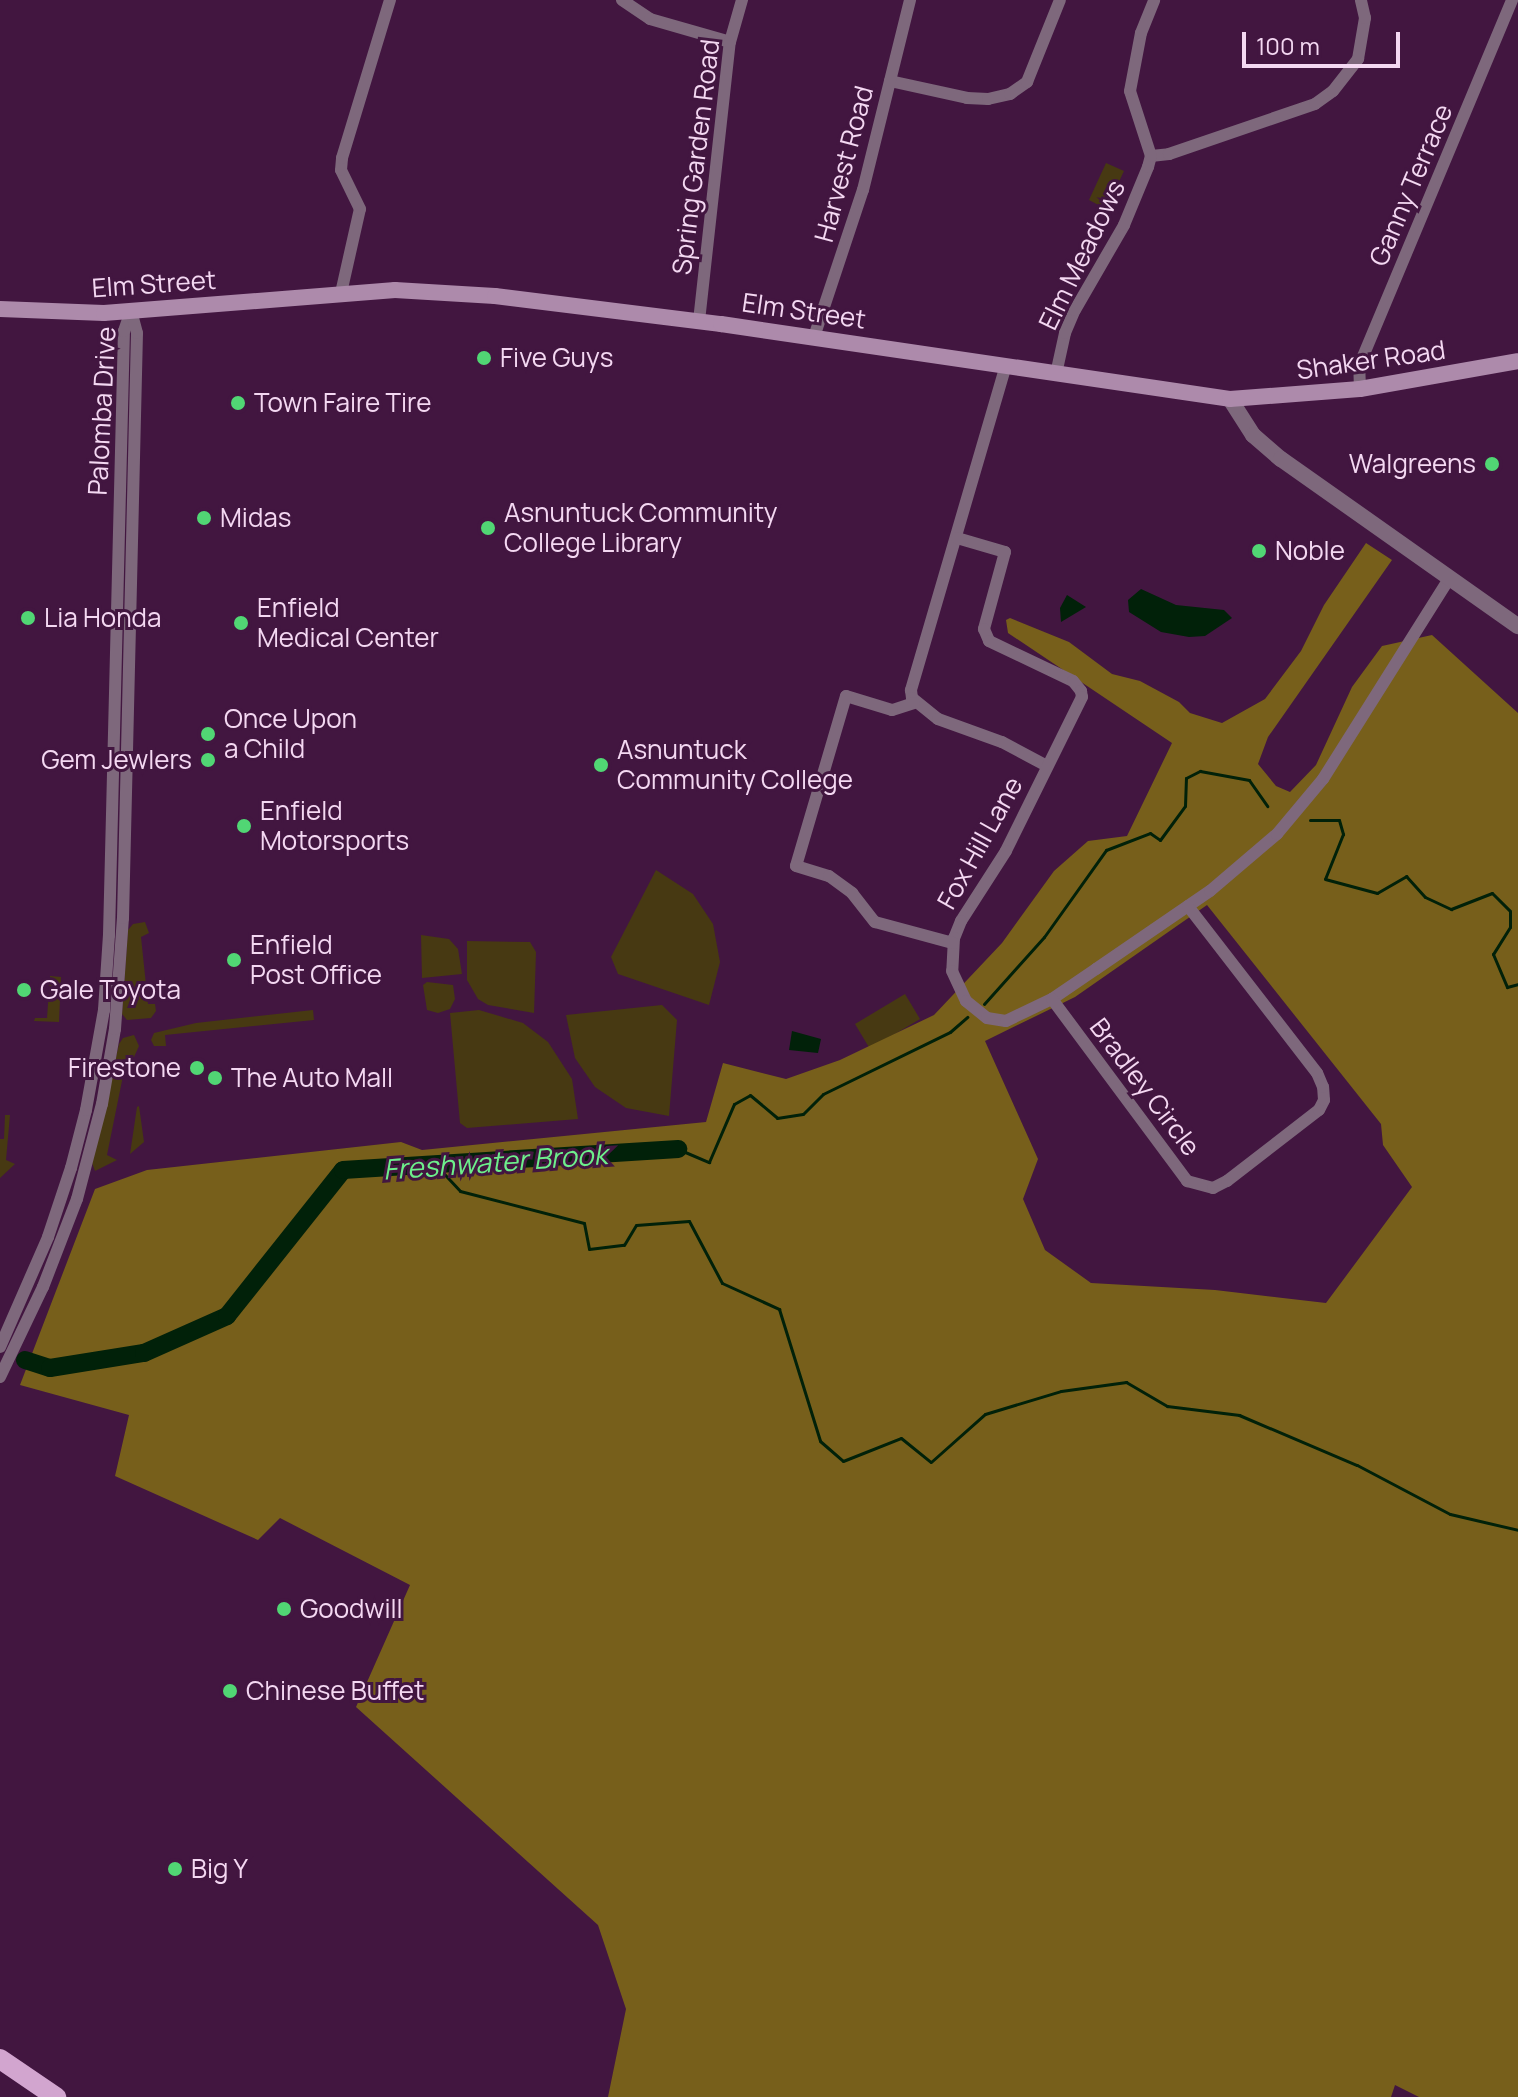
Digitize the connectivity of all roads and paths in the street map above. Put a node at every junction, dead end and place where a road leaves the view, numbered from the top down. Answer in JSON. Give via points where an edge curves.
{"nodes":[{"id":1,"x":390,"y":0,"type":"edge"},
{"id":2,"x":622,"y":0,"type":"edge"},
{"id":3,"x":742,"y":0,"type":"edge"},
{"id":4,"x":910,"y":0,"type":"edge"},
{"id":5,"x":1060,"y":0,"type":"edge"},
{"id":6,"x":1154,"y":0,"type":"edge"},
{"id":7,"x":1361,"y":0,"type":"edge"},
{"id":8,"x":1512,"y":0,"type":"edge"},
{"id":9,"x":730,"y":42,"type":"junction"},
{"id":10,"x":890,"y":81,"type":"junction"},
{"id":11,"x":1151,"y":156,"type":"junction"},
{"id":12,"x":341,"y":293,"type":"junction"},
{"id":13,"x":0,"y":309,"type":"edge"},
{"id":14,"x":131,"y":311,"type":"junction"},
{"id":15,"x":699,"y":321,"type":"junction"},
{"id":16,"x":814,"y":337,"type":"junction"},
{"id":17,"x":1518,"y":361,"type":"edge"},
{"id":18,"x":1006,"y":365,"type":"junction"},
{"id":19,"x":1056,"y":374,"type":"junction"},
{"id":20,"x":1360,"y":389,"type":"junction"},
{"id":21,"x":1230,"y":399,"type":"junction"},
{"id":22,"x":957,"y":538,"type":"junction"},
{"id":23,"x":1449,"y":579,"type":"junction"},
{"id":24,"x":1518,"y":626,"type":"edge"},
{"id":25,"x":914,"y":703,"type":"junction"},
{"id":26,"x":1047,"y":766,"type":"junction"},
{"id":27,"x":125,"y":804,"type":"junction"},
{"id":28,"x":111,"y":814,"type":"junction"},
{"id":29,"x":1188,"y":906,"type":"junction"},
{"id":30,"x":953,"y":943,"type":"junction"},
{"id":31,"x":1052,"y":999,"type":"junction"},
{"id":32,"x":101,"y":1029,"type":"junction"},
{"id":33,"x":115,"y":1029,"type":"junction"},
{"id":34,"x":66,"y":1182,"type":"junction"},
{"id":35,"x":80,"y":1186,"type":"junction"},
{"id":36,"x":0,"y":1347,"type":"edge"},
{"id":37,"x":0,"y":1377,"type":"edge"},
{"id":38,"x":0,"y":2059,"type":"edge"},
{"id":39,"x":56,"y":2097,"type":"edge"}],
"edges":[{"from":1,"to":12,"type":"street","via":[[342,158],[341,170],[360,209]]},
{"from":2,"to":9,"type":"street","via":[[650,19]]},
{"from":3,"to":9,"type":"street","name":"Spring Garden Road"},
{"from":4,"to":10,"type":"street","name":"Harvest Road"},
{"from":5,"to":10,"type":"street","via":[[1027,82],[1010,94],[967,98]]},
{"from":6,"to":11,"type":"street","name":"Elm Meadows","via":[[1141,33],[1130,91]]},
{"from":7,"to":11,"type":"street","name":"Elm Meadows","via":[[1365,18],[1358,59],[1333,91],[1315,104]]},
{"from":8,"to":20,"type":"street","name":"Ganny Terrace","via":[[1359,366]]},
{"from":9,"to":15,"type":"street","name":"Spring Garden Road"},
{"from":10,"to":16,"type":"street","name":"Harvest Road","via":[[863,190]]},
{"from":11,"to":19,"type":"street","name":"Elm Meadows","via":[[1124,225],[1070,321]]},
{"from":12,"to":14,"type":"main road","name":"Elm Street"},
{"from":12,"to":15,"type":"main road","name":"Elm Street","via":[[395,290],[495,296]]},
{"from":13,"to":14,"type":"main road","name":"Elm Street","via":[[65,314]]},
{"from":14,"to":27,"type":"street","name":"Palomba Drive","via":[[137,333]]},
{"from":14,"to":28,"type":"street","name":"Palomba Drive","via":[[124,331]]},
{"from":15,"to":16,"type":"main road","name":"Elm Street"},
{"from":16,"to":18,"type":"main road","name":"Elm Street"},
{"from":17,"to":20,"type":"main road","name":"Shaker Road"},
{"from":18,"to":19,"type":"main road","name":"Elm Street"},
{"from":18,"to":22,"type":"street"},
{"from":19,"to":21,"type":"main road","name":"Elm Street"},
{"from":20,"to":21,"type":"main road","name":"Shaker Road"},
{"from":21,"to":23,"type":"street","via":[[1253,435],[1281,459]]},
{"from":22,"to":25,"type":"street","via":[[911,690]]},
{"from":22,"to":26,"type":"street","name":"Fox Hill Lane","via":[[1005,552],[984,629],[989,641],[1073,681],[1081,691]]},
{"from":23,"to":24,"type":"street"},
{"from":23,"to":29,"type":"street","via":[[1323,779],[1277,834]]},
{"from":25,"to":26,"type":"street","name":"Fox Hill Lane","via":[[938,719],[1002,742]]},
{"from":25,"to":30,"type":"street","name":"Fox Hill Lane","via":[[892,710],[846,696],[796,866],[829,876],[852,893],[875,922]]},
{"from":26,"to":30,"type":"street","name":"Fox Hill Lane"},
{"from":27,"to":28,"type":"street"},
{"from":27,"to":33,"type":"street","name":"Palomba Drive"},
{"from":28,"to":32,"type":"street","name":"Palomba Drive"},
{"from":29,"to":31,"type":"street"},
{"from":29,"to":31,"type":"street","name":"Bradley Circle","via":[[1322,1079],[1324,1100],[1319,1110],[1227,1181],[1213,1188],[1187,1181]]},
{"from":30,"to":31,"type":"street","name":"Fox Hill Lane","via":[[952,971],[966,1001],[987,1018],[1006,1021]]},
{"from":32,"to":33,"type":"street"},
{"from":32,"to":34,"type":"street","name":"Palomba Drive"},
{"from":33,"to":35,"type":"street","name":"Palomba Drive"},
{"from":34,"to":35,"type":"street"},
{"from":34,"to":36,"type":"street","name":"Palomba Drive"},
{"from":35,"to":37,"type":"street","name":"Palomba Drive","via":[[43,1287]]},
{"from":38,"to":39,"type":"main road"}]}
